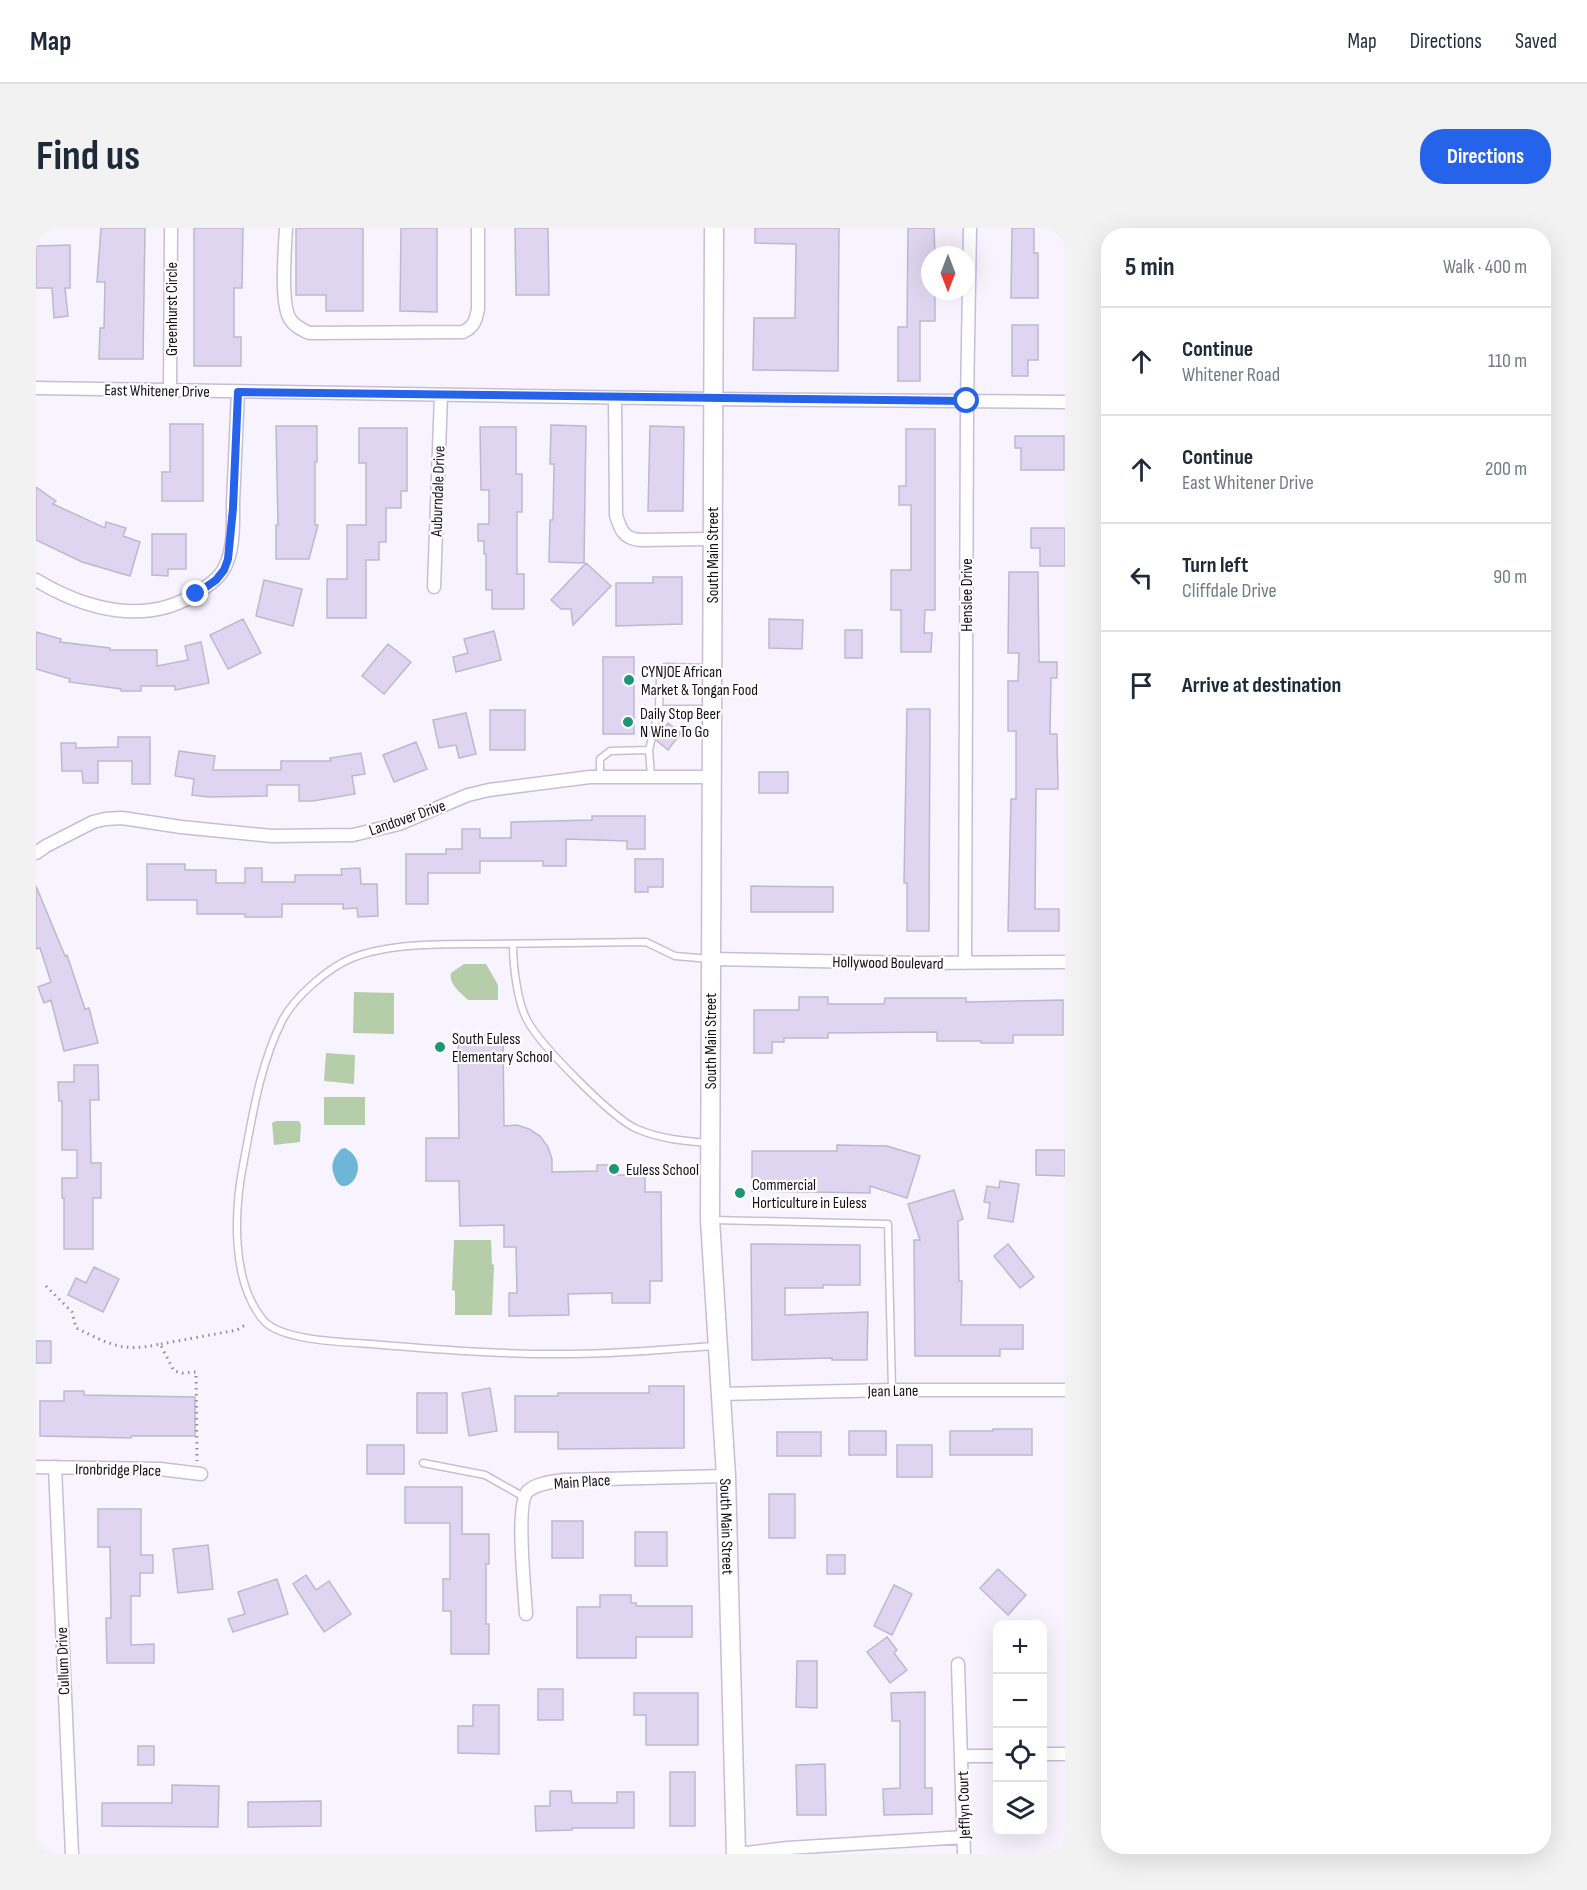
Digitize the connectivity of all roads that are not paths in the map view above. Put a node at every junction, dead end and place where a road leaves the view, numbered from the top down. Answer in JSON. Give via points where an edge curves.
{"nodes":[{"id":1,"x":171,"y":228,"type":"edge"},
{"id":2,"x":285,"y":228,"type":"edge"},
{"id":3,"x":478,"y":228,"type":"edge"},
{"id":4,"x":714,"y":228,"type":"edge"},
{"id":5,"x":970,"y":228,"type":"edge"},
{"id":6,"x":36,"y":388,"type":"edge"},
{"id":7,"x":170,"y":391,"type":"junction"},
{"id":8,"x":238,"y":392,"type":"junction"},
{"id":9,"x":441,"y":395,"type":"junction"},
{"id":10,"x":615,"y":398,"type":"junction"},
{"id":11,"x":712,"y":399,"type":"junction"},
{"id":12,"x":967,"y":401,"type":"junction"},
{"id":13,"x":1065,"y":402,"type":"edge"},
{"id":14,"x":712,"y":539,"type":"junction"},
{"id":15,"x":36,"y":580,"type":"edge"},
{"id":16,"x":434,"y":587,"type":"dead end"},
{"id":17,"x":712,"y":668,"type":"junction"},
{"id":18,"x":659,"y":709,"type":"junction"},
{"id":19,"x":712,"y":709,"type":"junction"},
{"id":20,"x":649,"y":750,"type":"junction"},
{"id":21,"x":651,"y":776,"type":"junction"},
{"id":22,"x":600,"y":777,"type":"junction"},
{"id":23,"x":712,"y":777,"type":"junction"},
{"id":24,"x":36,"y":853,"type":"edge"},
{"id":25,"x":513,"y":944,"type":"junction"},
{"id":26,"x":711,"y":959,"type":"junction"},
{"id":27,"x":1065,"y":962,"type":"edge"},
{"id":28,"x":964,"y":963,"type":"junction"},
{"id":29,"x":710,"y":1143,"type":"junction"},
{"id":30,"x":710,"y":1220,"type":"junction"},
{"id":31,"x":717,"y":1346,"type":"junction"},
{"id":32,"x":892,"y":1390,"type":"junction"},
{"id":33,"x":1065,"y":1390,"type":"edge"},
{"id":34,"x":721,"y":1394,"type":"junction"},
{"id":35,"x":423,"y":1463,"type":"dead end"},
{"id":36,"x":36,"y":1467,"type":"edge"},
{"id":37,"x":55,"y":1467,"type":"junction"},
{"id":38,"x":201,"y":1474,"type":"dead end"},
{"id":39,"x":726,"y":1476,"type":"junction"},
{"id":40,"x":524,"y":1497,"type":"junction"},
{"id":41,"x":526,"y":1614,"type":"dead end"},
{"id":42,"x":958,"y":1664,"type":"dead end"},
{"id":43,"x":1065,"y":1754,"type":"edge"},
{"id":44,"x":1047,"y":1755,"type":"edge"},
{"id":45,"x":961,"y":1756,"type":"junction"},
{"id":46,"x":993,"y":1756,"type":"edge"},
{"id":47,"x":964,"y":1838,"type":"junction"},
{"id":48,"x":72,"y":1854,"type":"edge"},
{"id":49,"x":737,"y":1854,"type":"edge"},
{"id":50,"x":964,"y":1854,"type":"edge"}],
"edges":[{"from":1,"to":7,"type":"street","name":"Greenhurst Circle"},
{"from":2,"to":3,"type":"street","via":[[285,305],[293,323],[309,333],[470,329],[478,309]]},
{"from":4,"to":11,"type":"street","name":"South Main Street"},
{"from":5,"to":12,"type":"street","name":"Henslee Drive"},
{"from":6,"to":7,"type":"street","name":"East Whitener Drive"},
{"from":7,"to":8,"type":"street","name":"East Whitener Drive"},
{"from":8,"to":9,"type":"street","name":"East Whitener Drive"},
{"from":8,"to":15,"type":"street","via":[[232,534],[228,559],[216,580],[183,602],[135,613],[84,603]]},
{"from":9,"to":10,"type":"street","name":"East Whitener Drive"},
{"from":9,"to":16,"type":"street","name":"Auburndale Drive"},
{"from":10,"to":11,"type":"street","name":"East Whitener Drive"},
{"from":10,"to":14,"type":"street","via":[[616,515],[621,532],[633,540]]},
{"from":11,"to":12,"type":"street","name":"East Whitener Drive"},
{"from":11,"to":14,"type":"street","name":"South Main Street"},
{"from":12,"to":13,"type":"street","name":"East Whitener Drive"},
{"from":12,"to":28,"type":"street","name":"Henslee Drive"},
{"from":14,"to":17,"type":"street","name":"South Main Street"},
{"from":17,"to":18,"type":"lane","via":[[665,668],[660,678]]},
{"from":17,"to":19,"type":"street","name":"South Main Street"},
{"from":18,"to":19,"type":"lane"},
{"from":18,"to":20,"type":"lane"},
{"from":19,"to":23,"type":"street","name":"South Main Street"},
{"from":20,"to":21,"type":"lane"},
{"from":20,"to":22,"type":"lane","via":[[610,751],[600,759]]},
{"from":21,"to":22,"type":"street","name":"Landover Drive"},
{"from":21,"to":23,"type":"street","name":"Landover Drive"},
{"from":22,"to":24,"type":"street","name":"Landover Drive","via":[[489,790],[399,824],[353,835],[272,836],[122,818],[93,822]]},
{"from":23,"to":26,"type":"street","name":"South Main Street"},
{"from":25,"to":26,"type":"lane","via":[[646,942],[675,956]]},
{"from":25,"to":29,"type":"lane","via":[[513,968],[525,1018],[537,1036],[612,1113],[636,1129],[668,1139]]},
{"from":25,"to":31,"type":"lane","via":[[431,945],[369,952],[335,965],[298,998],[283,1019],[261,1073],[241,1176],[237,1220],[245,1286],[269,1326],[295,1336],[325,1340],[554,1354]]},
{"from":26,"to":28,"type":"street","name":"Hollywood Boulevard"},
{"from":26,"to":29,"type":"street","name":"South Main Street"},
{"from":27,"to":28,"type":"street","name":"Hollywood Boulevard"},
{"from":29,"to":30,"type":"street","name":"South Main Street"},
{"from":30,"to":31,"type":"street","name":"South Main Street"},
{"from":30,"to":32,"type":"lane","via":[[888,1224]]},
{"from":31,"to":34,"type":"street","name":"South Main Street"},
{"from":32,"to":33,"type":"street","name":"Jean Lane"},
{"from":32,"to":34,"type":"street","name":"Jean Lane"},
{"from":34,"to":39,"type":"street","name":"South Main Street"},
{"from":35,"to":40,"type":"lane","via":[[486,1475]]},
{"from":36,"to":37,"type":"street","name":"Ironbridge Place"},
{"from":37,"to":38,"type":"street","name":"Ironbridge Place","via":[[160,1469]]},
{"from":37,"to":48,"type":"street","name":"Cullum Drive"},
{"from":39,"to":40,"type":"street","name":"Main Place","via":[[563,1480],[540,1485]]},
{"from":39,"to":49,"type":"street","name":"South Main Street"},
{"from":40,"to":41,"type":"street","via":[[521,1529]]},
{"from":42,"to":45,"type":"street","name":"Jefflyn Court"},
{"from":43,"to":44,"type":"street"},
{"from":45,"to":46,"type":"street","name":"Jefflyn Court"},
{"from":45,"to":47,"type":"street","name":"Jefflyn Court"},
{"from":47,"to":49,"type":"street"},
{"from":47,"to":50,"type":"street","name":"Jefflyn Court"}]}
